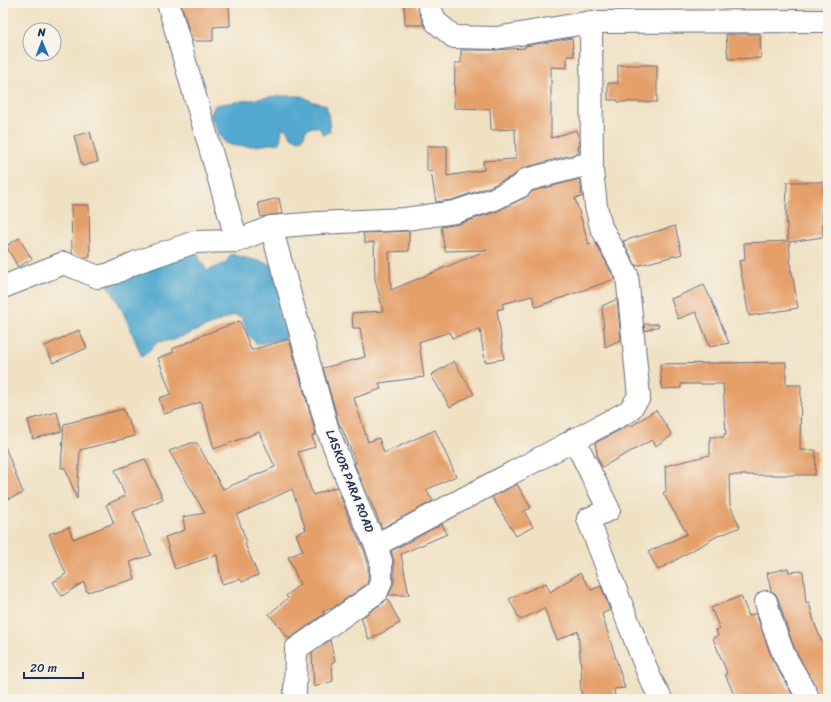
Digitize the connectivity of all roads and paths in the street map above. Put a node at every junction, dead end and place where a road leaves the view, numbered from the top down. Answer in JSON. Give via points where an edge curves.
{"nodes":[{"id":1,"x":168,"y":3,"type":"edge"},
{"id":2,"x":428,"y":3,"type":"edge"},
{"id":3,"x":828,"y":21,"type":"edge"},
{"id":4,"x":591,"y":22,"type":"junction"},
{"id":5,"x":592,"y":163,"type":"junction"},
{"id":6,"x":270,"y":228,"type":"junction"},
{"id":7,"x":237,"y":241,"type":"junction"},
{"id":8,"x":3,"y":287,"type":"edge"},
{"id":9,"x":574,"y":439,"type":"junction"},
{"id":10,"x":376,"y":545,"type":"junction"},
{"id":11,"x":766,"y":602,"type":"dead end"},
{"id":12,"x":295,"y":699,"type":"edge"},
{"id":13,"x":661,"y":699,"type":"edge"},
{"id":14,"x":809,"y":699,"type":"edge"}],
"edges":[{"from":1,"to":7,"type":"street"},
{"from":2,"to":4,"type":"street","via":[[436,22],[454,37],[496,38]]},
{"from":3,"to":4,"type":"street"},
{"from":4,"to":5,"type":"street"},
{"from":5,"to":6,"type":"street","via":[[526,180],[521,186],[494,199],[454,212],[405,219]]},
{"from":5,"to":9,"type":"street","via":[[596,206],[601,227],[627,275],[639,397],[629,411]]},
{"from":6,"to":7,"type":"street"},
{"from":6,"to":10,"type":"street","name":"LASKOR PARA ROAD","via":[[328,430]]},
{"from":7,"to":8,"type":"street","via":[[195,242],[98,277],[64,263]]},
{"from":9,"to":10,"type":"street"},
{"from":9,"to":13,"type":"street","via":[[609,510],[588,519],[650,678]]},
{"from":10,"to":12,"type":"street","name":"LASKOR PARA ROAD","via":[[381,561],[381,582],[377,592],[296,649]]},
{"from":11,"to":14,"type":"street","via":[[784,655]]}]}
